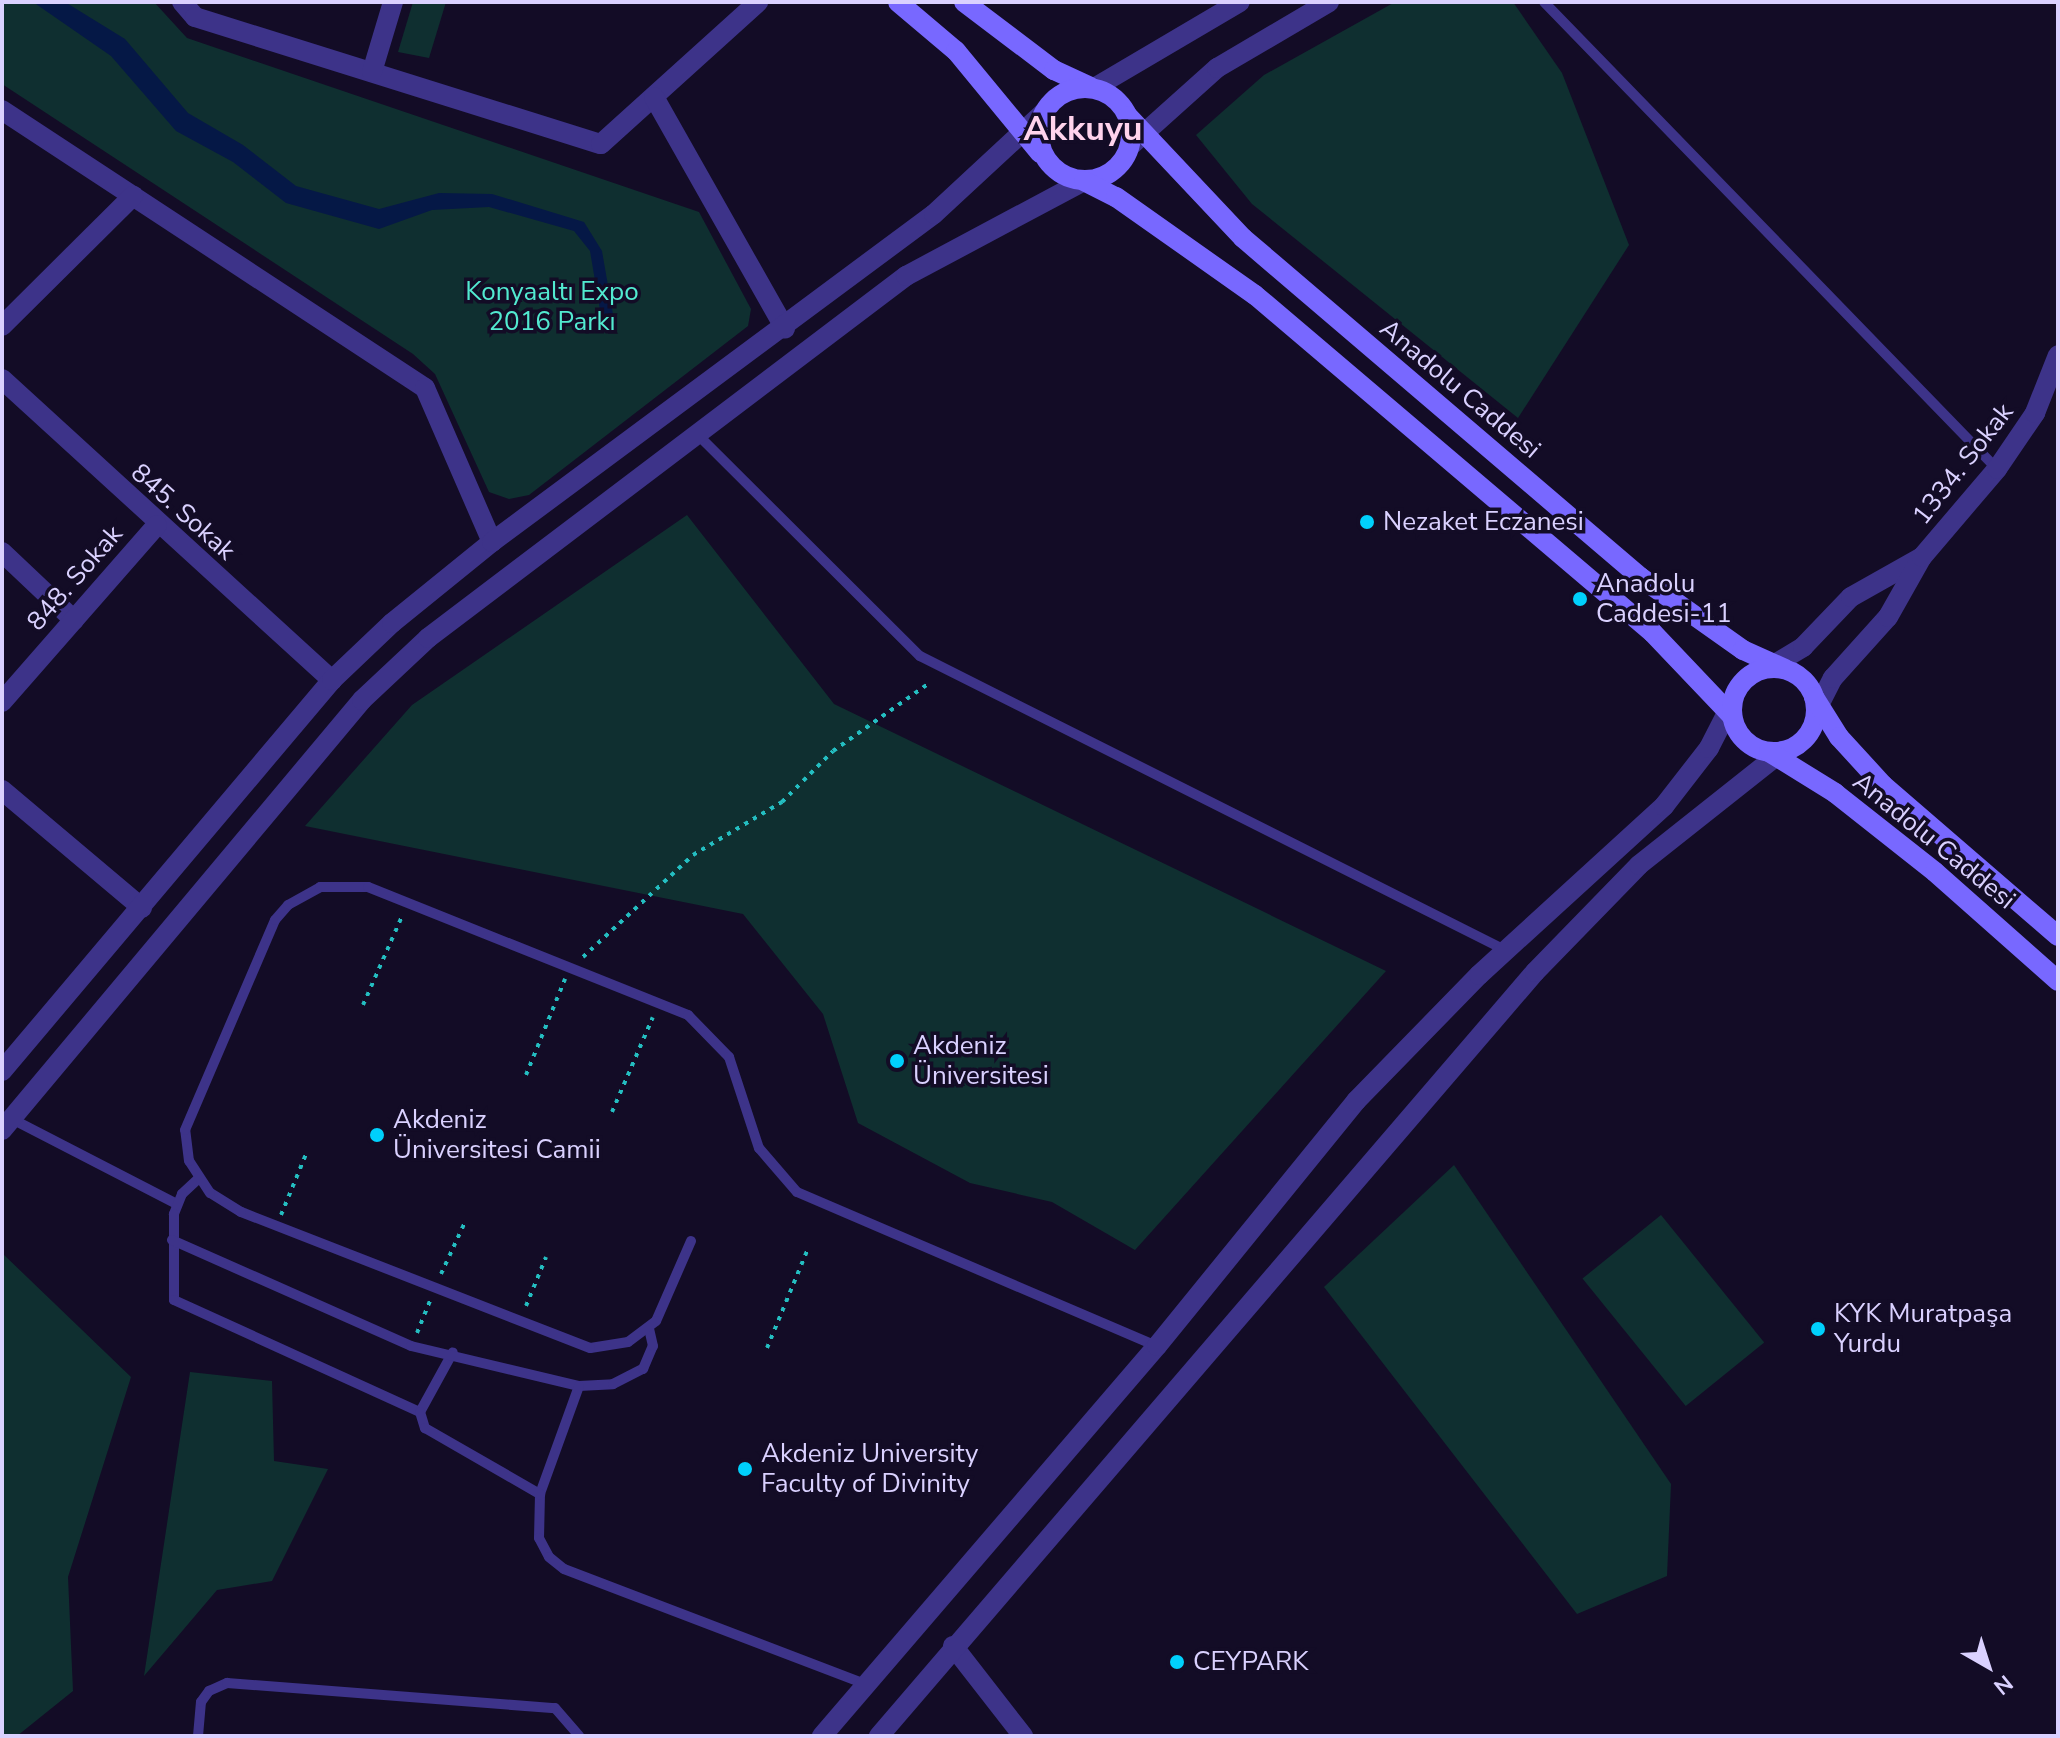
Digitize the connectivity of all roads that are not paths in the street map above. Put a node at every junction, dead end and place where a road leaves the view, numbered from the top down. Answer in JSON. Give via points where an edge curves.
{"nodes":[{"id":1,"x":182,"y":2,"type":"edge"},
{"id":2,"x":393,"y":2,"type":"edge"},
{"id":3,"x":758,"y":2,"type":"edge"},
{"id":4,"x":898,"y":2,"type":"edge"},
{"id":5,"x":964,"y":2,"type":"edge"},
{"id":6,"x":1240,"y":2,"type":"edge"},
{"id":7,"x":1329,"y":2,"type":"edge"},
{"id":8,"x":1544,"y":2,"type":"edge"},
{"id":9,"x":372,"y":72,"type":"junction"},
{"id":10,"x":1094,"y":88,"type":"junction"},
{"id":11,"x":654,"y":97,"type":"junction"},
{"id":12,"x":2,"y":110,"type":"edge"},
{"id":13,"x":1043,"y":113,"type":"junction"},
{"id":14,"x":1024,"y":132,"type":"junction"},
{"id":15,"x":1136,"y":140,"type":"junction"},
{"id":16,"x":1045,"y":158,"type":"junction"},
{"id":17,"x":1084,"y":181,"type":"junction"},
{"id":18,"x":133,"y":196,"type":"junction"},
{"id":19,"x":2,"y":326,"type":"edge"},
{"id":20,"x":785,"y":329,"type":"junction"},
{"id":21,"x":2058,"y":355,"type":"edge"},
{"id":22,"x":2,"y":379,"type":"edge"},
{"id":23,"x":699,"y":436,"type":"junction"},
{"id":24,"x":1997,"y":469,"type":"junction"},
{"id":25,"x":157,"y":525,"type":"junction"},
{"id":26,"x":492,"y":542,"type":"junction"},
{"id":27,"x":2,"y":552,"type":"edge"},
{"id":28,"x":1922,"y":557,"type":"junction"},
{"id":29,"x":74,"y":620,"type":"junction"},
{"id":30,"x":1777,"y":667,"type":"junction"},
{"id":31,"x":332,"y":680,"type":"junction"},
{"id":32,"x":2,"y":702,"type":"edge"},
{"id":33,"x":1817,"y":704,"type":"junction"},
{"id":34,"x":1730,"y":710,"type":"junction"},
{"id":35,"x":1776,"y":753,"type":"junction"},
{"id":36,"x":2,"y":790,"type":"edge"},
{"id":37,"x":142,"y":908,"type":"junction"},
{"id":38,"x":2058,"y":936,"type":"edge"},
{"id":39,"x":1507,"y":951,"type":"junction"},
{"id":40,"x":2058,"y":981,"type":"edge"},
{"id":41,"x":2,"y":1071,"type":"edge"},
{"id":42,"x":7,"y":1125,"type":"edge"},
{"id":43,"x":198,"y":1179,"type":"junction"},
{"id":44,"x":177,"y":1204,"type":"junction"},
{"id":45,"x":172,"y":1240,"type":"junction"},
{"id":46,"x":691,"y":1241,"type":"dead end"},
{"id":47,"x":649,"y":1329,"type":"junction"},
{"id":48,"x":1157,"y":1346,"type":"junction"},
{"id":49,"x":453,"y":1352,"type":"junction"},
{"id":50,"x":579,"y":1386,"type":"junction"},
{"id":51,"x":420,"y":1412,"type":"junction"},
{"id":52,"x":540,"y":1494,"type":"junction"},
{"id":53,"x":953,"y":1646,"type":"junction"},
{"id":54,"x":865,"y":1684,"type":"junction"},
{"id":55,"x":198,"y":1736,"type":"edge"},
{"id":56,"x":579,"y":1736,"type":"edge"},
{"id":57,"x":822,"y":1736,"type":"edge"},
{"id":58,"x":879,"y":1736,"type":"edge"},
{"id":59,"x":1023,"y":1736,"type":"edge"}],
"edges":[{"from":1,"to":9,"type":"street","via":[[195,17]]},
{"from":2,"to":9,"type":"street"},
{"from":3,"to":11,"type":"street"},
{"from":4,"to":14,"type":"main road","via":[[956,51]]},
{"from":5,"to":10,"type":"main road","via":[[1054,70]]},
{"from":6,"to":10,"type":"street"},
{"from":7,"to":15,"type":"street","via":[[1217,68]]},
{"from":8,"to":24,"type":"lane"},
{"from":9,"to":11,"type":"street","via":[[601,144]]},
{"from":10,"to":13,"type":"main road","via":[[1065,92]]},
{"from":10,"to":15,"type":"main road","via":[[1108,94],[1128,116]]},
{"from":11,"to":20,"type":"street"},
{"from":12,"to":18,"type":"street"},
{"from":13,"to":14,"type":"street"},
{"from":13,"to":16,"type":"main road","via":[[1038,128]]},
{"from":14,"to":16,"type":"main road"},
{"from":14,"to":20,"type":"street","via":[[934,214]]},
{"from":15,"to":17,"type":"main road","via":[[1113,171]]},
{"from":15,"to":30,"type":"main road","name":"Anadolu Caddesi","via":[[1640,577],[1743,650]]},
{"from":16,"to":17,"type":"main road","via":[[1055,170]]},
{"from":17,"to":23,"type":"street","via":[[906,276]]},
{"from":17,"to":34,"type":"main road","via":[[1116,197],[1255,295],[1653,633]]},
{"from":18,"to":19,"type":"street"},
{"from":18,"to":26,"type":"street","via":[[425,388]]},
{"from":20,"to":26,"type":"street"},
{"from":21,"to":24,"type":"street","name":"1334. Sokak","via":[[2035,413]]},
{"from":22,"to":25,"type":"street","name":"845. Sokak"},
{"from":23,"to":39,"type":"lane","via":[[920,656]]},
{"from":23,"to":42,"type":"street","via":[[428,638],[362,700]]},
{"from":24,"to":28,"type":"street","name":"1334. Sokak"},
{"from":25,"to":29,"type":"street","name":"848. Sokak"},
{"from":25,"to":31,"type":"street","name":"845. Sokak"},
{"from":26,"to":31,"type":"street"},
{"from":27,"to":29,"type":"street"},
{"from":28,"to":30,"type":"street","name":"1334. Sokak","via":[[1851,597]]},
{"from":28,"to":33,"type":"street","name":"1334. Sokak","via":[[1888,617],[1833,678]]},
{"from":29,"to":32,"type":"street","name":"848. Sokak"},
{"from":30,"to":33,"type":"main road","via":[[1808,684]]},
{"from":30,"to":34,"type":"main road","via":[[1745,679]]},
{"from":31,"to":37,"type":"street"},
{"from":33,"to":35,"type":"main road","via":[[1806,737]]},
{"from":33,"to":38,"type":"main road","name":"Anadolu Caddesi","via":[[1883,785]]},
{"from":34,"to":35,"type":"main road","via":[[1745,741]]},
{"from":34,"to":39,"type":"street","via":[[1709,748],[1664,806]]},
{"from":35,"to":40,"type":"main road","name":"Anadolu Caddesi","via":[[1935,872]]},
{"from":35,"to":53,"type":"street","via":[[1639,865],[1535,972]]},
{"from":36,"to":37,"type":"street"},
{"from":37,"to":41,"type":"street"},
{"from":39,"to":48,"type":"street","via":[[1356,1101]]},
{"from":42,"to":44,"type":"lane"},
{"from":43,"to":44,"type":"lane"},
{"from":43,"to":47,"type":"lane","via":[[224,1204],[590,1348],[616,1346]]},
{"from":43,"to":48,"type":"lane","via":[[189,1161],[185,1130],[275,920],[304,894],[336,884],[368,887],[688,1015],[719,1043],[736,1071],[759,1148],[797,1192]]},
{"from":44,"to":45,"type":"lane"},
{"from":45,"to":49,"type":"lane","via":[[411,1346]]},
{"from":45,"to":51,"type":"lane","via":[[174,1300]]},
{"from":46,"to":47,"type":"lane","via":[[663,1313]]},
{"from":47,"to":50,"type":"lane","via":[[652,1354],[643,1369],[613,1384]]},
{"from":48,"to":54,"type":"street"},
{"from":49,"to":50,"type":"lane"},
{"from":49,"to":51,"type":"lane"},
{"from":50,"to":52,"type":"lane"},
{"from":51,"to":52,"type":"lane","via":[[425,1428]]},
{"from":52,"to":54,"type":"lane","via":[[539,1538],[549,1557],[564,1569]]},
{"from":53,"to":58,"type":"street"},
{"from":53,"to":59,"type":"street"},
{"from":54,"to":57,"type":"street"},
{"from":55,"to":56,"type":"lane","via":[[201,1702],[209,1691],[227,1683],[555,1708]]}]}
